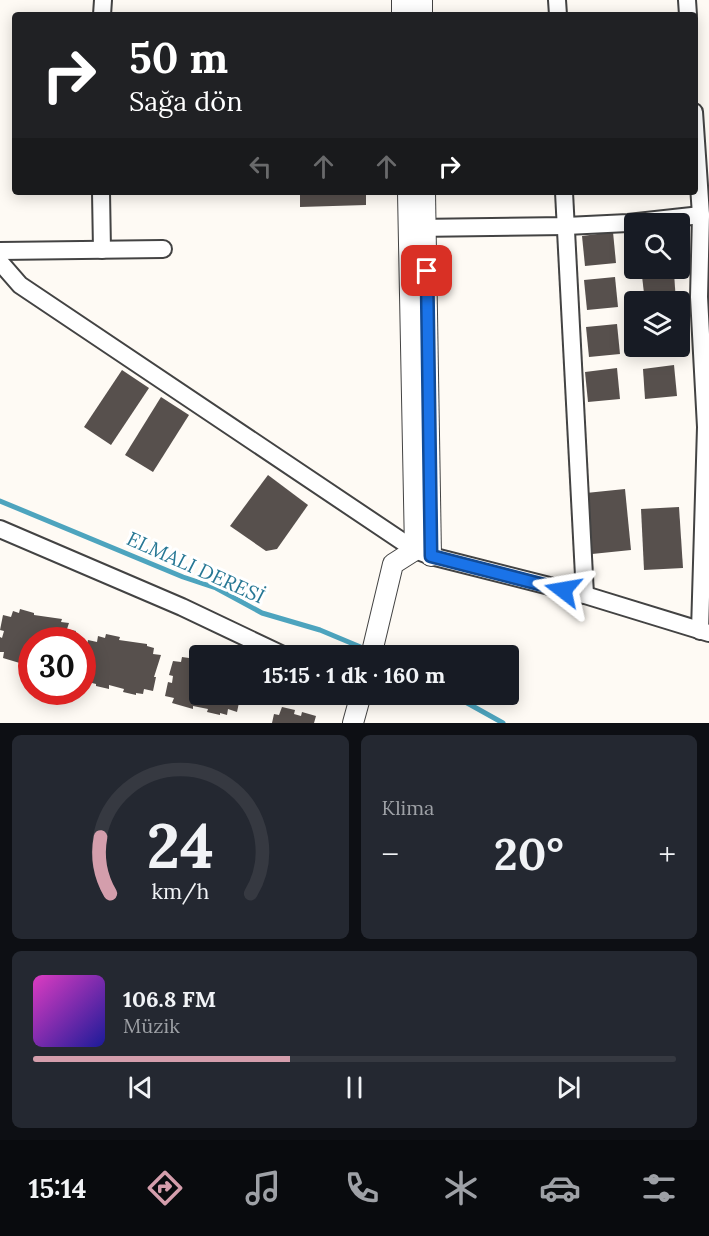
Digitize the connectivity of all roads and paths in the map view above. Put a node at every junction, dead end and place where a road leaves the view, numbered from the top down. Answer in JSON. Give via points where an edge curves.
{"nodes":[{"id":1,"x":698,"y":170,"type":"edge"},
{"id":2,"x":101,"y":195,"type":"edge"},
{"id":3,"x":409,"y":195,"type":"edge"},
{"id":4,"x":424,"y":195,"type":"edge"},
{"id":5,"x":564,"y":195,"type":"edge"},
{"id":6,"x":701,"y":214,"type":"junction"},
{"id":7,"x":566,"y":226,"type":"junction"},
{"id":8,"x":417,"y":228,"type":"junction"},
{"id":9,"x":163,"y":249,"type":"dead end"},
{"id":10,"x":102,"y":250,"type":"junction"},
{"id":11,"x":0,"y":251,"type":"edge"},
{"id":12,"x":0,"y":262,"type":"edge"},
{"id":13,"x":704,"y":297,"type":"edge"},
{"id":14,"x":707,"y":427,"type":"edge"},
{"id":15,"x":0,"y":530,"type":"edge"},
{"id":16,"x":423,"y":553,"type":"junction"},
{"id":17,"x":585,"y":595,"type":"junction"},
{"id":18,"x":705,"y":632,"type":"edge"},
{"id":19,"x":262,"y":645,"type":"edge"},
{"id":20,"x":374,"y":645,"type":"edge"},
{"id":21,"x":358,"y":705,"type":"edge"},
{"id":22,"x":353,"y":723,"type":"edge"}],
"edges":[{"from":1,"to":6,"type":"street"},
{"from":2,"to":10,"type":"street"},
{"from":3,"to":8,"type":"street"},
{"from":4,"to":8,"type":"street"},
{"from":5,"to":7,"type":"street"},
{"from":6,"to":7,"type":"street","via":[[628,224]]},
{"from":6,"to":13,"type":"street"},
{"from":7,"to":8,"type":"street"},
{"from":7,"to":17,"type":"street"},
{"from":8,"to":16,"type":"street"},
{"from":9,"to":10,"type":"street"},
{"from":10,"to":11,"type":"street"},
{"from":12,"to":16,"type":"street","via":[[20,285]]},
{"from":13,"to":14,"type":"street"},
{"from":14,"to":18,"type":"street"},
{"from":15,"to":19,"type":"street"},
{"from":16,"to":17,"type":"street"},
{"from":16,"to":20,"type":"street","via":[[393,564]]},
{"from":17,"to":18,"type":"street"},
{"from":21,"to":22,"type":"street"}]}
